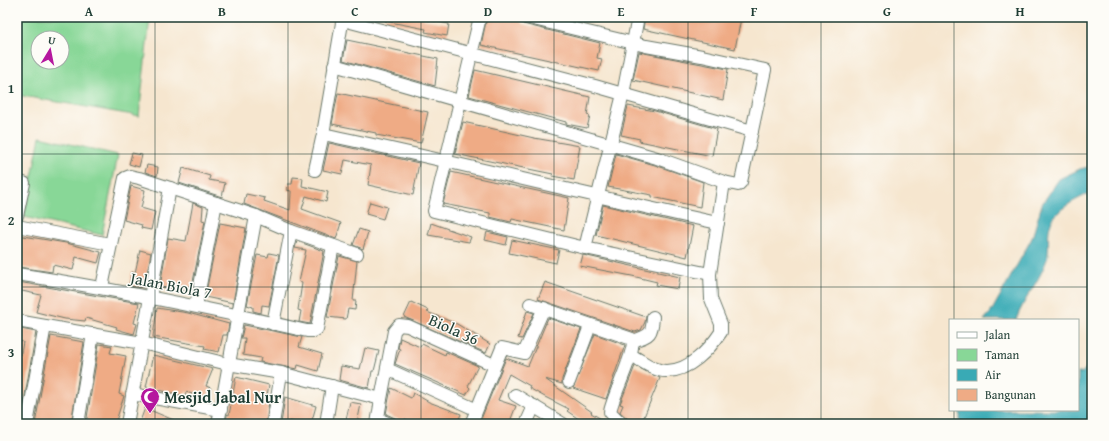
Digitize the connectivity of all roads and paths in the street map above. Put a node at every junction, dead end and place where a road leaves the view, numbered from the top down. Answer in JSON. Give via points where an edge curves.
{"nodes":[{"id":1,"x":480,"y":17,"type":"edge"},
{"id":2,"x":525,"y":17,"type":"edge"},
{"id":3,"x":638,"y":17,"type":"edge"},
{"id":4,"x":343,"y":19,"type":"edge"},
{"id":5,"x":633,"y":43,"type":"junction"},
{"id":6,"x":473,"y":54,"type":"junction"},
{"id":7,"x":334,"y":65,"type":"junction"},
{"id":8,"x":623,"y":94,"type":"junction"},
{"id":9,"x":461,"y":101,"type":"junction"},
{"id":10,"x":752,"y":131,"type":"junction"},
{"id":11,"x":323,"y":134,"type":"junction"},
{"id":12,"x":611,"y":144,"type":"junction"},
{"id":13,"x":446,"y":160,"type":"junction"},
{"id":14,"x":315,"y":170,"type":"dead end"},
{"id":15,"x":724,"y":182,"type":"junction"},
{"id":16,"x":24,"y":183,"type":"dead end"},
{"id":17,"x":170,"y":188,"type":"junction"},
{"id":18,"x":598,"y":198,"type":"junction"},
{"id":19,"x":216,"y":203,"type":"junction"},
{"id":20,"x":17,"y":216,"type":"edge"},
{"id":21,"x":256,"y":216,"type":"junction"},
{"id":22,"x":718,"y":223,"type":"junction"},
{"id":23,"x":17,"y":226,"type":"edge"},
{"id":24,"x":291,"y":231,"type":"junction"},
{"id":25,"x":110,"y":244,"type":"junction"},
{"id":26,"x":333,"y":246,"type":"junction"},
{"id":27,"x":585,"y":248,"type":"junction"},
{"id":28,"x":357,"y":254,"type":"dead end"},
{"id":29,"x":17,"y":274,"type":"edge"},
{"id":30,"x":710,"y":274,"type":"junction"},
{"id":31,"x":102,"y":287,"type":"junction"},
{"id":32,"x":149,"y":297,"type":"junction"},
{"id":33,"x":530,"y":304,"type":"dead end"},
{"id":34,"x":196,"y":306,"type":"junction"},
{"id":35,"x":544,"y":308,"type":"junction"},
{"id":36,"x":237,"y":314,"type":"junction"},
{"id":37,"x":653,"y":317,"type":"dead end"},
{"id":38,"x":17,"y":321,"type":"edge"},
{"id":39,"x":273,"y":324,"type":"junction"},
{"id":40,"x":45,"y":326,"type":"junction"},
{"id":41,"x":590,"y":326,"type":"junction"},
{"id":42,"x":93,"y":334,"type":"junction"},
{"id":43,"x":633,"y":341,"type":"junction"},
{"id":44,"x":142,"y":343,"type":"junction"},
{"id":45,"x":631,"y":355,"type":"junction"},
{"id":46,"x":228,"y":364,"type":"junction"},
{"id":47,"x":494,"y":365,"type":"junction"},
{"id":48,"x":387,"y":369,"type":"junction"},
{"id":49,"x":281,"y":373,"type":"junction"},
{"id":50,"x":569,"y":382,"type":"dead end"},
{"id":51,"x":332,"y":386,"type":"junction"},
{"id":52,"x":132,"y":394,"type":"junction"},
{"id":53,"x":515,"y":396,"type":"dead end"},
{"id":54,"x":381,"y":399,"type":"junction"},
{"id":55,"x":534,"y":406,"type":"junction"},
{"id":56,"x":475,"y":409,"type":"junction"},
{"id":57,"x":221,"y":410,"type":"junction"},
{"id":58,"x":377,"y":421,"type":"edge"},
{"id":59,"x":27,"y":424,"type":"edge"},
{"id":60,"x":78,"y":424,"type":"edge"},
{"id":61,"x":127,"y":424,"type":"edge"},
{"id":62,"x":218,"y":424,"type":"edge"},
{"id":63,"x":273,"y":424,"type":"edge"},
{"id":64,"x":326,"y":424,"type":"edge"},
{"id":65,"x":390,"y":424,"type":"edge"},
{"id":66,"x":470,"y":424,"type":"edge"},
{"id":67,"x":526,"y":424,"type":"edge"},
{"id":68,"x":563,"y":424,"type":"edge"},
{"id":69,"x":622,"y":424,"type":"edge"}],
"edges":[{"from":1,"to":6,"type":"street"},
{"from":2,"to":5,"type":"street"},
{"from":3,"to":5,"type":"street"},
{"from":4,"to":6,"type":"street"},
{"from":4,"to":7,"type":"street"},
{"from":5,"to":8,"type":"street"},
{"from":5,"to":10,"type":"street","via":[[764,70]]},
{"from":6,"to":8,"type":"street"},
{"from":6,"to":9,"type":"street"},
{"from":7,"to":9,"type":"street"},
{"from":7,"to":11,"type":"street"},
{"from":8,"to":10,"type":"street"},
{"from":8,"to":12,"type":"street"},
{"from":9,"to":12,"type":"street"},
{"from":9,"to":13,"type":"street"},
{"from":10,"to":15,"type":"street","via":[[741,182],[738,185]]},
{"from":11,"to":13,"type":"street"},
{"from":11,"to":14,"type":"street"},
{"from":12,"to":15,"type":"street","via":[[701,172]]},
{"from":12,"to":18,"type":"street"},
{"from":13,"to":18,"type":"street"},
{"from":13,"to":27,"type":"street","via":[[434,211]]},
{"from":15,"to":22,"type":"street"},
{"from":16,"to":20,"type":"street"},
{"from":17,"to":19,"type":"street"},
{"from":17,"to":25,"type":"street","via":[[130,176],[125,178]]},
{"from":17,"to":32,"type":"street"},
{"from":18,"to":22,"type":"street"},
{"from":18,"to":27,"type":"street"},
{"from":19,"to":21,"type":"street"},
{"from":19,"to":34,"type":"street"},
{"from":21,"to":24,"type":"street"},
{"from":21,"to":36,"type":"street"},
{"from":22,"to":30,"type":"street"},
{"from":23,"to":25,"type":"street"},
{"from":24,"to":26,"type":"street"},
{"from":24,"to":39,"type":"street"},
{"from":25,"to":31,"type":"street"},
{"from":26,"to":28,"type":"street"},
{"from":26,"to":39,"type":"street","name":"Jalan Biola 7","via":[[317,329],[307,332]]},
{"from":27,"to":30,"type":"street"},
{"from":29,"to":31,"type":"street","name":"Jalan Biola 7"},
{"from":30,"to":45,"type":"street","via":[[711,299],[721,324],[721,332],[701,356],[682,369],[666,372]]},
{"from":31,"to":32,"type":"street","name":"Jalan Biola 7"},
{"from":32,"to":34,"type":"street","name":"Jalan Biola 7"},
{"from":32,"to":44,"type":"street"},
{"from":33,"to":35,"type":"street"},
{"from":34,"to":36,"type":"street","name":"Jalan Biola 7"},
{"from":35,"to":41,"type":"street"},
{"from":35,"to":47,"type":"street","via":[[524,353],[502,348]]},
{"from":36,"to":39,"type":"street","name":"Jalan Biola 7"},
{"from":36,"to":46,"type":"street"},
{"from":37,"to":43,"type":"street","via":[[652,330],[648,336]]},
{"from":38,"to":40,"type":"street"},
{"from":40,"to":42,"type":"street"},
{"from":40,"to":59,"type":"street"},
{"from":41,"to":43,"type":"street"},
{"from":41,"to":50,"type":"street"},
{"from":42,"to":44,"type":"street"},
{"from":42,"to":60,"type":"street"},
{"from":43,"to":45,"type":"street"},
{"from":44,"to":46,"type":"street"},
{"from":44,"to":52,"type":"street"},
{"from":45,"to":69,"type":"street","via":[[610,412]]},
{"from":46,"to":49,"type":"street"},
{"from":46,"to":57,"type":"street"},
{"from":47,"to":48,"type":"street","name":"Biola 36","via":[[408,326],[399,325],[394,331]]},
{"from":47,"to":56,"type":"street"},
{"from":48,"to":54,"type":"street"},
{"from":48,"to":56,"type":"street"},
{"from":49,"to":51,"type":"street"},
{"from":49,"to":63,"type":"street"},
{"from":51,"to":54,"type":"street"},
{"from":51,"to":64,"type":"street"},
{"from":52,"to":57,"type":"street"},
{"from":52,"to":61,"type":"street"},
{"from":53,"to":55,"type":"street"},
{"from":54,"to":58,"type":"street"},
{"from":55,"to":67,"type":"street"},
{"from":55,"to":68,"type":"street"},
{"from":56,"to":66,"type":"street"},
{"from":57,"to":62,"type":"street"},
{"from":58,"to":65,"type":"street"}]}
